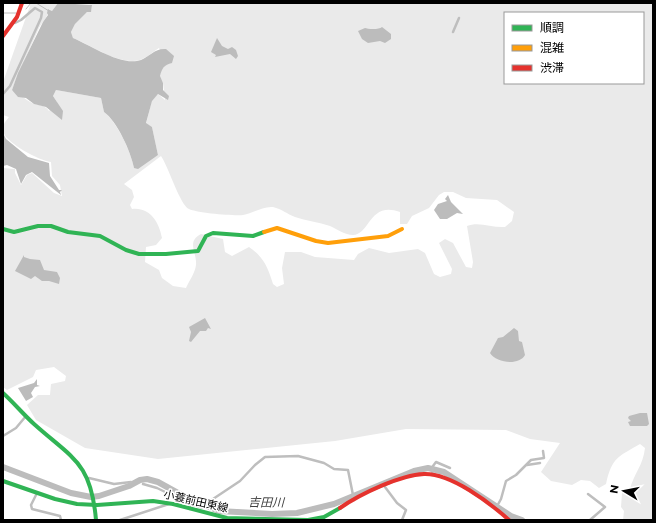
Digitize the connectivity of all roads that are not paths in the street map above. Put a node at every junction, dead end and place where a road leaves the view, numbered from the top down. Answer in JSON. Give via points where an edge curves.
{"nodes":[{"id":1,"x":22,"y":3,"type":"edge"},
{"id":2,"x":459,"y":18,"type":"dead end"},
{"id":3,"x":15,"y":23,"type":"junction"},
{"id":4,"x":453,"y":32,"type":"dead end"},
{"id":5,"x":3,"y":36,"type":"edge"},
{"id":6,"x":3,"y":94,"type":"edge"},
{"id":7,"x":3,"y":229,"type":"edge"},
{"id":8,"x":402,"y":229,"type":"dead end"},
{"id":9,"x":3,"y":393,"type":"edge"},
{"id":10,"x":26,"y":416,"type":"junction"},
{"id":11,"x":3,"y":436,"type":"edge"},
{"id":12,"x":542,"y":451,"type":"dead end"},
{"id":13,"x":540,"y":463,"type":"dead end"},
{"id":14,"x":527,"y":464,"type":"junction"},
{"id":15,"x":450,"y":468,"type":"dead end"},
{"id":16,"x":432,"y":474,"type":"junction"},
{"id":17,"x":89,"y":478,"type":"junction"},
{"id":18,"x":3,"y":481,"type":"edge"},
{"id":19,"x":131,"y":482,"type":"dead end"},
{"id":20,"x":143,"y":484,"type":"dead end"},
{"id":21,"x":385,"y":487,"type":"junction"},
{"id":22,"x":37,"y":493,"type":"junction"},
{"id":23,"x":588,"y":494,"type":"dead end"},
{"id":24,"x":354,"y":500,"type":"junction"},
{"id":25,"x":171,"y":504,"type":"junction"},
{"id":26,"x":95,"y":505,"type":"junction"},
{"id":27,"x":191,"y":507,"type":"junction"},
{"id":28,"x":497,"y":507,"type":"junction"},
{"id":29,"x":216,"y":518,"type":"edge"},
{"id":30,"x":506,"y":519,"type":"edge"},
{"id":31,"x":61,"y":520,"type":"edge"},
{"id":32,"x":96,"y":520,"type":"edge"},
{"id":33,"x":120,"y":520,"type":"edge"},
{"id":34,"x":402,"y":520,"type":"edge"},
{"id":35,"x":590,"y":520,"type":"edge"}],
"edges":[{"from":1,"to":3,"type":"street","via":[[21,12]]},
{"from":2,"to":4,"type":"street"},
{"from":3,"to":5,"type":"street"},
{"from":3,"to":6,"type":"street","via":[[35,8],[42,12],[10,86]]},
{"from":7,"to":8,"type":"street","via":[[17,232],[50,225],[66,232],[76,231],[98,236],[141,254],[198,251],[206,236],[213,233],[253,236],[277,228],[328,243],[388,236]]},
{"from":9,"to":10,"type":"street"},
{"from":10,"to":11,"type":"street","via":[[16,428]]},
{"from":10,"to":17,"type":"street","via":[[67,450]]},
{"from":12,"to":14,"type":"street","via":[[544,458],[531,460]]},
{"from":13,"to":14,"type":"street"},
{"from":14,"to":28,"type":"street","via":[[506,481]]},
{"from":15,"to":16,"type":"street","via":[[436,462]]},
{"from":16,"to":21,"type":"street","name":"小蓑前田東線","via":[[416,475]]},
{"from":16,"to":28,"type":"street","name":"小蓑前田東線"},
{"from":17,"to":19,"type":"street","via":[[114,484]]},
{"from":17,"to":26,"type":"street"},
{"from":18,"to":22,"type":"street","name":"小蓑前田東線"},
{"from":20,"to":27,"type":"street","via":[[157,488]]},
{"from":21,"to":24,"type":"street","name":"小蓑前田東線"},
{"from":21,"to":34,"type":"street","via":[[397,503],[405,508]]},
{"from":22,"to":26,"type":"street","name":"小蓑前田東線","via":[[73,503]]},
{"from":22,"to":31,"type":"street","via":[[32,509],[60,516]]},
{"from":23,"to":35,"type":"street","via":[[605,507]]},
{"from":24,"to":27,"type":"street","via":[[348,470],[334,469],[324,463],[298,456],[265,457],[240,481],[204,507]]},
{"from":24,"to":29,"type":"street","name":"小蓑前田東線","via":[[319,518]]},
{"from":25,"to":26,"type":"street","name":"小蓑前田東線","via":[[150,501]]},
{"from":25,"to":27,"type":"street","name":"小蓑前田東線"},
{"from":25,"to":33,"type":"street"},
{"from":26,"to":32,"type":"street"},
{"from":27,"to":29,"type":"street","name":"小蓑前田東線"},
{"from":28,"to":30,"type":"street","name":"小蓑前田東線"}]}
